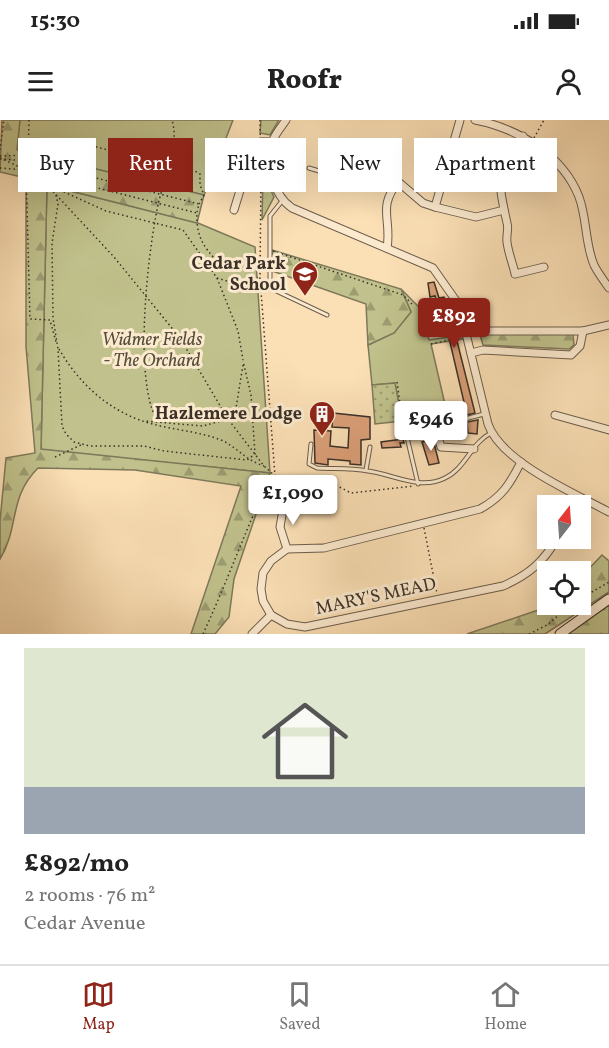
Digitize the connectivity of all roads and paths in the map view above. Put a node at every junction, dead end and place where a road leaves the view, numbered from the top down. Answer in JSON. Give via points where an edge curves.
{"nodes":[{"id":1,"x":4,"y":120,"type":"edge"},
{"id":2,"x":29,"y":120,"type":"edge"},
{"id":3,"x":172,"y":120,"type":"edge"},
{"id":4,"x":260,"y":120,"type":"edge"},
{"id":5,"x":286,"y":120,"type":"edge"},
{"id":6,"x":460,"y":120,"type":"edge"},
{"id":7,"x":475,"y":120,"type":"edge"},
{"id":8,"x":544,"y":120,"type":"edge"},
{"id":9,"x":523,"y":136,"type":"junction"},
{"id":10,"x":28,"y":138,"type":"edge"},
{"id":11,"x":175,"y":138,"type":"edge"},
{"id":12,"x":260,"y":138,"type":"edge"},
{"id":13,"x":274,"y":138,"type":"edge"},
{"id":14,"x":526,"y":138,"type":"edge"},
{"id":15,"x":534,"y":138,"type":"edge"},
{"id":16,"x":0,"y":150,"type":"edge"},
{"id":17,"x":18,"y":155,"type":"edge"},
{"id":18,"x":1,"y":158,"type":"edge"},
{"id":19,"x":18,"y":159,"type":"edge"},
{"id":20,"x":557,"y":165,"type":"edge"},
{"id":21,"x":18,"y":166,"type":"edge"},
{"id":22,"x":0,"y":168,"type":"edge"},
{"id":23,"x":193,"y":168,"type":"edge"},
{"id":24,"x":309,"y":168,"type":"dead end"},
{"id":25,"x":18,"y":169,"type":"edge"},
{"id":26,"x":318,"y":171,"type":"edge"},
{"id":27,"x":96,"y":178,"type":"edge"},
{"id":28,"x":402,"y":185,"type":"edge"},
{"id":29,"x":96,"y":186,"type":"edge"},
{"id":30,"x":27,"y":192,"type":"edge"},
{"id":31,"x":53,"y":192,"type":"edge"},
{"id":32,"x":63,"y":192,"type":"edge"},
{"id":33,"x":161,"y":192,"type":"edge"},
{"id":34,"x":240,"y":192,"type":"edge"},
{"id":35,"x":261,"y":192,"type":"edge"},
{"id":36,"x":279,"y":192,"type":"edge"},
{"id":37,"x":392,"y":192,"type":"edge"},
{"id":38,"x":56,"y":195,"type":"junction"},
{"id":39,"x":160,"y":196,"type":"junction"},
{"id":40,"x":282,"y":201,"type":"junction"},
{"id":41,"x":158,"y":202,"type":"junction"},
{"id":42,"x":199,"y":204,"type":"junction"},
{"id":43,"x":435,"y":207,"type":"junction"},
{"id":44,"x":234,"y":210,"type":"dead end"},
{"id":45,"x":504,"y":210,"type":"junction"},
{"id":46,"x":197,"y":213,"type":"junction"},
{"id":47,"x":154,"y":223,"type":"junction"},
{"id":48,"x":387,"y":248,"type":"junction"},
{"id":49,"x":272,"y":250,"type":"dead end"},
{"id":50,"x":260,"y":262,"type":"junction"},
{"id":51,"x":544,"y":267,"type":"dead end"},
{"id":52,"x":260,"y":278,"type":"junction"},
{"id":53,"x":217,"y":279,"type":"junction"},
{"id":54,"x":609,"y":288,"type":"edge"},
{"id":55,"x":147,"y":298,"type":"junction"},
{"id":56,"x":412,"y":304,"type":"dead end"},
{"id":57,"x":327,"y":315,"type":"dead end"},
{"id":58,"x":609,"y":325,"type":"edge"},
{"id":59,"x":583,"y":331,"type":"junction"},
{"id":60,"x":467,"y":334,"type":"junction"},
{"id":61,"x":431,"y":344,"type":"dead end"},
{"id":62,"x":58,"y":349,"type":"junction"},
{"id":63,"x":471,"y":352,"type":"junction"},
{"id":64,"x":243,"y":361,"type":"junction"},
{"id":65,"x":397,"y":382,"type":"dead end"},
{"id":66,"x":486,"y":414,"type":"junction"},
{"id":67,"x":555,"y":415,"type":"dead end"},
{"id":68,"x":402,"y":416,"type":"joint"},
{"id":69,"x":228,"y":419,"type":"junction"},
{"id":70,"x":141,"y":420,"type":"junction"},
{"id":71,"x":157,"y":421,"type":"junction"},
{"id":72,"x":459,"y":427,"type":"dead end"},
{"id":73,"x":609,"y":430,"type":"edge"},
{"id":74,"x":448,"y":433,"type":"dead end"},
{"id":75,"x":491,"y":433,"type":"junction"},
{"id":76,"x":84,"y":444,"type":"junction"},
{"id":77,"x":311,"y":444,"type":"dead end"},
{"id":78,"x":370,"y":447,"type":"dead end"},
{"id":79,"x":474,"y":449,"type":"junction"},
{"id":80,"x":255,"y":454,"type":"junction"},
{"id":81,"x":55,"y":457,"type":"dead end"},
{"id":82,"x":247,"y":460,"type":"junction"},
{"id":83,"x":521,"y":462,"type":"junction"},
{"id":84,"x":264,"y":466,"type":"junction"},
{"id":85,"x":366,"y":470,"type":"junction"},
{"id":86,"x":275,"y":476,"type":"junction"},
{"id":87,"x":418,"y":484,"type":"junction"},
{"id":88,"x":578,"y":495,"type":"edge"},
{"id":89,"x":591,"y":502,"type":"edge"},
{"id":90,"x":284,"y":504,"type":"joint"},
{"id":91,"x":609,"y":512,"type":"edge"},
{"id":92,"x":423,"y":524,"type":"junction"},
{"id":93,"x":287,"y":549,"type":"junction"},
{"id":94,"x":550,"y":549,"type":"edge"},
{"id":95,"x":609,"y":582,"type":"edge"},
{"id":96,"x":591,"y":593,"type":"edge"},
{"id":97,"x":438,"y":599,"type":"junction"},
{"id":98,"x":609,"y":599,"type":"edge"},
{"id":99,"x":271,"y":615,"type":"junction"},
{"id":100,"x":559,"y":615,"type":"edge"},
{"id":101,"x":203,"y":634,"type":"edge"},
{"id":102,"x":252,"y":634,"type":"edge"},
{"id":103,"x":529,"y":634,"type":"edge"},
{"id":104,"x":560,"y":634,"type":"edge"}],
"edges":[{"from":1,"to":16,"type":"path"},
{"from":2,"to":10,"type":"path"},
{"from":3,"to":11,"type":"path"},
{"from":4,"to":12,"type":"path"},
{"from":5,"to":13,"type":"street"},
{"from":6,"to":43,"type":"street"},
{"from":7,"to":9,"type":"street"},
{"from":8,"to":15,"type":"path"},
{"from":9,"to":14,"type":"street"},
{"from":9,"to":45,"type":"street","via":[[500,176]]},
{"from":17,"to":18,"type":"path"},
{"from":18,"to":19,"type":"path"},
{"from":18,"to":21,"type":"path"},
{"from":20,"to":54,"type":"street","via":[[573,183],[594,264]]},
{"from":22,"to":25,"type":"path"},
{"from":23,"to":42,"type":"path","via":[[200,174],[204,195]]},
{"from":24,"to":26,"type":"lane"},
{"from":27,"to":39,"type":"path"},
{"from":28,"to":43,"type":"street","via":[[423,203]]},
{"from":29,"to":41,"type":"path"},
{"from":30,"to":62,"type":"path","via":[[30,320],[50,320]]},
{"from":31,"to":38,"type":"path"},
{"from":32,"to":47,"type":"path","via":[[106,211]]},
{"from":33,"to":39,"type":"path"},
{"from":34,"to":44,"type":"street"},
{"from":35,"to":50,"type":"path"},
{"from":36,"to":40,"type":"street"},
{"from":37,"to":48,"type":"street","via":[[386,201]]},
{"from":38,"to":55,"type":"path"},
{"from":38,"to":62,"type":"path","via":[[53,318]]},
{"from":39,"to":41,"type":"path"},
{"from":39,"to":42,"type":"path"},
{"from":40,"to":48,"type":"street"},
{"from":40,"to":57,"type":"lane","via":[[270,216],[270,288]]},
{"from":41,"to":46,"type":"path"},
{"from":41,"to":47,"type":"path"},
{"from":42,"to":46,"type":"path"},
{"from":43,"to":45,"type":"street","via":[[476,217]]},
{"from":45,"to":51,"type":"street","via":[[513,274]]},
{"from":46,"to":50,"type":"path","via":[[203,248],[218,262]]},
{"from":47,"to":53,"type":"path","via":[[183,230]]},
{"from":47,"to":55,"type":"path"},
{"from":48,"to":60,"type":"street","via":[[433,268],[459,305]]},
{"from":49,"to":56,"type":"path","via":[[403,295]]},
{"from":50,"to":52,"type":"path"},
{"from":52,"to":53,"type":"path","via":[[230,282]]},
{"from":52,"to":86,"type":"path"},
{"from":53,"to":64,"type":"path","via":[[238,331]]},
{"from":55,"to":69,"type":"path","via":[[180,338]]},
{"from":55,"to":71,"type":"path","via":[[145,376],[150,409]]},
{"from":58,"to":59,"type":"street"},
{"from":59,"to":60,"type":"street"},
{"from":59,"to":63,"type":"street","via":[[580,346],[571,355]]},
{"from":60,"to":61,"type":"path"},
{"from":60,"to":63,"type":"street"},
{"from":62,"to":70,"type":"path","via":[[74,375],[119,412]]},
{"from":62,"to":76,"type":"path","via":[[62,426],[74,442]]},
{"from":63,"to":66,"type":"street"},
{"from":64,"to":69,"type":"path","via":[[236,408]]},
{"from":64,"to":80,"type":"path","via":[[251,395]]},
{"from":65,"to":68,"type":"path"},
{"from":66,"to":72,"type":"lane","via":[[457,421]]},
{"from":66,"to":75,"type":"street"},
{"from":67,"to":73,"type":"street"},
{"from":68,"to":87,"type":"lane"},
{"from":69,"to":71,"type":"path","via":[[203,426]]},
{"from":69,"to":80,"type":"path"},
{"from":70,"to":71,"type":"path"},
{"from":70,"to":82,"type":"path","via":[[222,440]]},
{"from":74,"to":79,"type":"street","via":[[438,437],[441,447]]},
{"from":75,"to":79,"type":"lane","via":[[481,438]]},
{"from":75,"to":83,"type":"street","via":[[506,453]]},
{"from":76,"to":81,"type":"path"},
{"from":76,"to":82,"type":"path","via":[[144,446]]},
{"from":77,"to":85,"type":"lane","via":[[309,464],[317,468]]},
{"from":78,"to":85,"type":"lane"},
{"from":79,"to":87,"type":"lane","via":[[445,479]]},
{"from":80,"to":82,"type":"path"},
{"from":80,"to":84,"type":"path"},
{"from":82,"to":84,"type":"path"},
{"from":83,"to":88,"type":"street"},
{"from":83,"to":92,"type":"street","via":[[497,500],[480,509]]},
{"from":84,"to":86,"type":"path"},
{"from":85,"to":87,"type":"lane"},
{"from":86,"to":87,"type":"path","via":[[324,479],[351,493],[411,488]]},
{"from":86,"to":90,"type":"path","via":[[279,501]]},
{"from":86,"to":101,"type":"path","via":[[270,477],[256,507],[236,563]]},
{"from":89,"to":91,"type":"street"},
{"from":90,"to":93,"type":"street","via":[[280,527]]},
{"from":92,"to":93,"type":"street","via":[[324,548]]},
{"from":92,"to":97,"type":"path"},
{"from":93,"to":99,"type":"street","via":[[271,561],[264,573],[261,589]]},
{"from":94,"to":97,"type":"street","name":"MARY'S MEAD","via":[[524,577],[503,586]]},
{"from":95,"to":96,"type":"path"},
{"from":97,"to":99,"type":"street","name":"MARY'S MEAD","via":[[305,627],[287,624]]},
{"from":98,"to":104,"type":"street"},
{"from":99,"to":102,"type":"street"},
{"from":100,"to":103,"type":"path"}]}
